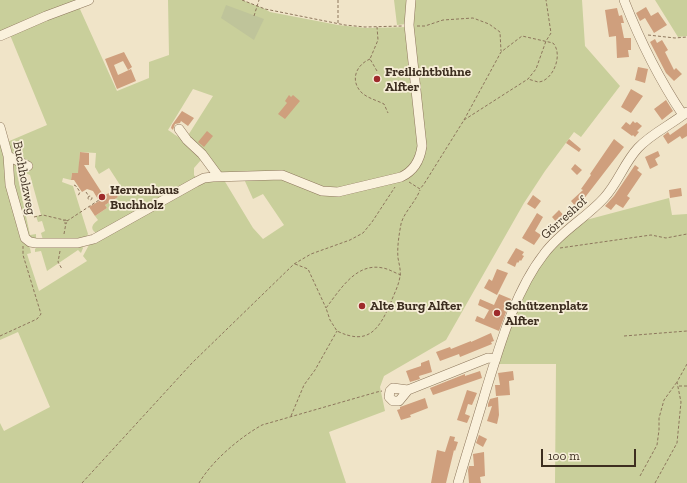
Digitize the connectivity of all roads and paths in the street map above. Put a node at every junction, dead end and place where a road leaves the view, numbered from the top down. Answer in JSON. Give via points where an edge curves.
{"nodes":[{"id":1,"x":89,"y":0,"type":"edge"},
{"id":2,"x":242,"y":0,"type":"edge"},
{"id":3,"x":259,"y":0,"type":"edge"},
{"id":4,"x":338,"y":0,"type":"edge"},
{"id":5,"x":411,"y":0,"type":"edge"},
{"id":6,"x":546,"y":0,"type":"edge"},
{"id":7,"x":624,"y":0,"type":"edge"},
{"id":8,"x":257,"y":6,"type":"junction"},
{"id":9,"x":254,"y":16,"type":"dead end"},
{"id":10,"x":338,"y":24,"type":"junction"},
{"id":11,"x":409,"y":25,"type":"junction"},
{"id":12,"x":377,"y":27,"type":"junction"},
{"id":13,"x":637,"y":32,"type":"junction"},
{"id":14,"x":0,"y":36,"type":"edge"},
{"id":15,"x":687,"y":37,"type":"edge"},
{"id":16,"x":546,"y":41,"type":"junction"},
{"id":17,"x":501,"y":52,"type":"junction"},
{"id":18,"x":370,"y":59,"type":"junction"},
{"id":19,"x":377,"y":71,"type":"dead end"},
{"id":20,"x":528,"y":79,"type":"junction"},
{"id":21,"x":388,"y":113,"type":"dead end"},
{"id":22,"x":685,"y":114,"type":"edge"},
{"id":23,"x":464,"y":120,"type":"junction"},
{"id":24,"x":0,"y":127,"type":"edge"},
{"id":25,"x":179,"y":129,"type":"dead end"},
{"id":26,"x":8,"y":156,"type":"junction"},
{"id":27,"x":28,"y":166,"type":"dead end"},
{"id":28,"x":219,"y":177,"type":"junction"},
{"id":29,"x":401,"y":177,"type":"junction"},
{"id":30,"x":74,"y":185,"type":"dead end"},
{"id":31,"x":420,"y":189,"type":"junction"},
{"id":32,"x":86,"y":192,"type":"dead end"},
{"id":33,"x":78,"y":196,"type":"dead end"},
{"id":34,"x":88,"y":196,"type":"junction"},
{"id":35,"x":88,"y":199,"type":"junction"},
{"id":36,"x":91,"y":199,"type":"junction"},
{"id":37,"x":86,"y":200,"type":"dead end"},
{"id":38,"x":98,"y":200,"type":"dead end"},
{"id":39,"x":94,"y":204,"type":"junction"},
{"id":40,"x":34,"y":217,"type":"dead end"},
{"id":41,"x":687,"y":234,"type":"edge"},
{"id":42,"x":25,"y":238,"type":"junction"},
{"id":43,"x":547,"y":250,"type":"junction"},
{"id":44,"x":294,"y":264,"type":"junction"},
{"id":45,"x":401,"y":275,"type":"junction"},
{"id":46,"x":326,"y":308,"type":"junction"},
{"id":47,"x":337,"y":331,"type":"junction"},
{"id":48,"x":687,"y":331,"type":"edge"},
{"id":49,"x":0,"y":336,"type":"edge"},
{"id":50,"x":624,"y":336,"type":"dead end"},
{"id":51,"x":496,"y":359,"type":"junction"},
{"id":52,"x":687,"y":364,"type":"edge"},
{"id":53,"x":677,"y":382,"type":"junction"},
{"id":54,"x":678,"y":386,"type":"junction"},
{"id":55,"x":687,"y":386,"type":"edge"},
{"id":56,"x":390,"y":391,"type":"joint"},
{"id":57,"x":290,"y":417,"type":"junction"},
{"id":58,"x":640,"y":476,"type":"dead end"},
{"id":59,"x":82,"y":483,"type":"edge"},
{"id":60,"x":199,"y":483,"type":"edge"},
{"id":61,"x":458,"y":483,"type":"edge"},
{"id":62,"x":655,"y":483,"type":"edge"}],
"edges":[{"from":1,"to":14,"type":"street"},
{"from":2,"to":8,"type":"path"},
{"from":3,"to":8,"type":"path"},
{"from":4,"to":10,"type":"path"},
{"from":5,"to":11,"type":"street"},
{"from":6,"to":16,"type":"path","via":[[551,33]]},
{"from":7,"to":13,"type":"street"},
{"from":8,"to":9,"type":"path"},
{"from":8,"to":10,"type":"path"},
{"from":10,"to":12,"type":"path"},
{"from":11,"to":12,"type":"path"},
{"from":11,"to":17,"type":"path","via":[[425,26],[443,20],[473,18],[489,24],[500,32]]},
{"from":11,"to":29,"type":"street","via":[[422,146],[416,165]]},
{"from":12,"to":18,"type":"path","via":[[378,40]]},
{"from":13,"to":15,"type":"path","via":[[657,37]]},
{"from":13,"to":22,"type":"street","via":[[661,80]]},
{"from":16,"to":17,"type":"path","via":[[522,36]]},
{"from":16,"to":20,"type":"path","via":[[538,66]]},
{"from":16,"to":20,"type":"path","via":[[557,47],[556,66],[544,80],[538,82]]},
{"from":17,"to":23,"type":"path"},
{"from":18,"to":19,"type":"path"},
{"from":18,"to":21,"type":"path","via":[[358,68],[356,82],[365,95],[384,104]]},
{"from":20,"to":23,"type":"path"},
{"from":22,"to":43,"type":"street","name":"Görreshof","via":[[642,144],[605,197]]},
{"from":23,"to":31,"type":"path"},
{"from":24,"to":26,"type":"street","name":"Buchholzweg"},
{"from":25,"to":28,"type":"street"},
{"from":26,"to":27,"type":"street"},
{"from":26,"to":42,"type":"street","name":"Buchholzweg","via":[[10,185]]},
{"from":28,"to":29,"type":"street","via":[[282,175],[322,191],[333,192]]},
{"from":28,"to":42,"type":"street","via":[[204,178],[106,234],[88,241],[36,243]]},
{"from":29,"to":31,"type":"path"},
{"from":29,"to":44,"type":"path","via":[[363,233],[311,254]]},
{"from":30,"to":33,"type":"path","via":[[80,192]]},
{"from":31,"to":45,"type":"path","via":[[401,222],[398,258]]},
{"from":32,"to":34,"type":"path"},
{"from":34,"to":35,"type":"path"},
{"from":34,"to":36,"type":"path","via":[[92,197]]},
{"from":35,"to":36,"type":"path"},
{"from":35,"to":37,"type":"path"},
{"from":36,"to":39,"type":"path"},
{"from":38,"to":39,"type":"path"},
{"from":39,"to":40,"type":"path","via":[[65,223],[64,220],[43,215]]},
{"from":41,"to":43,"type":"path","via":[[666,238],[651,235]]},
{"from":42,"to":49,"type":"path","via":[[23,255],[41,314],[37,319]]},
{"from":43,"to":51,"type":"street","name":"Görreshof","via":[[525,285]]},
{"from":44,"to":46,"type":"path","via":[[308,269]]},
{"from":44,"to":59,"type":"path","via":[[192,363]]},
{"from":45,"to":46,"type":"path","via":[[384,268],[370,268],[358,272],[347,281]]},
{"from":45,"to":47,"type":"path","via":[[386,314],[372,332],[358,338]]},
{"from":46,"to":47,"type":"path"},
{"from":47,"to":57,"type":"path","via":[[304,384]]},
{"from":48,"to":50,"type":"path"},
{"from":51,"to":56,"type":"street","via":[[488,358],[408,390],[395,388]]},
{"from":51,"to":61,"type":"street","name":"Görreshof"},
{"from":52,"to":53,"type":"path"},
{"from":53,"to":54,"type":"path"},
{"from":53,"to":58,"type":"path","via":[[664,400],[659,418],[657,445]]},
{"from":54,"to":55,"type":"path"},
{"from":54,"to":62,"type":"path","via":[[680,409],[676,444]]},
{"from":56,"to":57,"type":"path","via":[[377,392]]},
{"from":57,"to":60,"type":"path","via":[[262,425],[251,432],[214,462]]}]}
